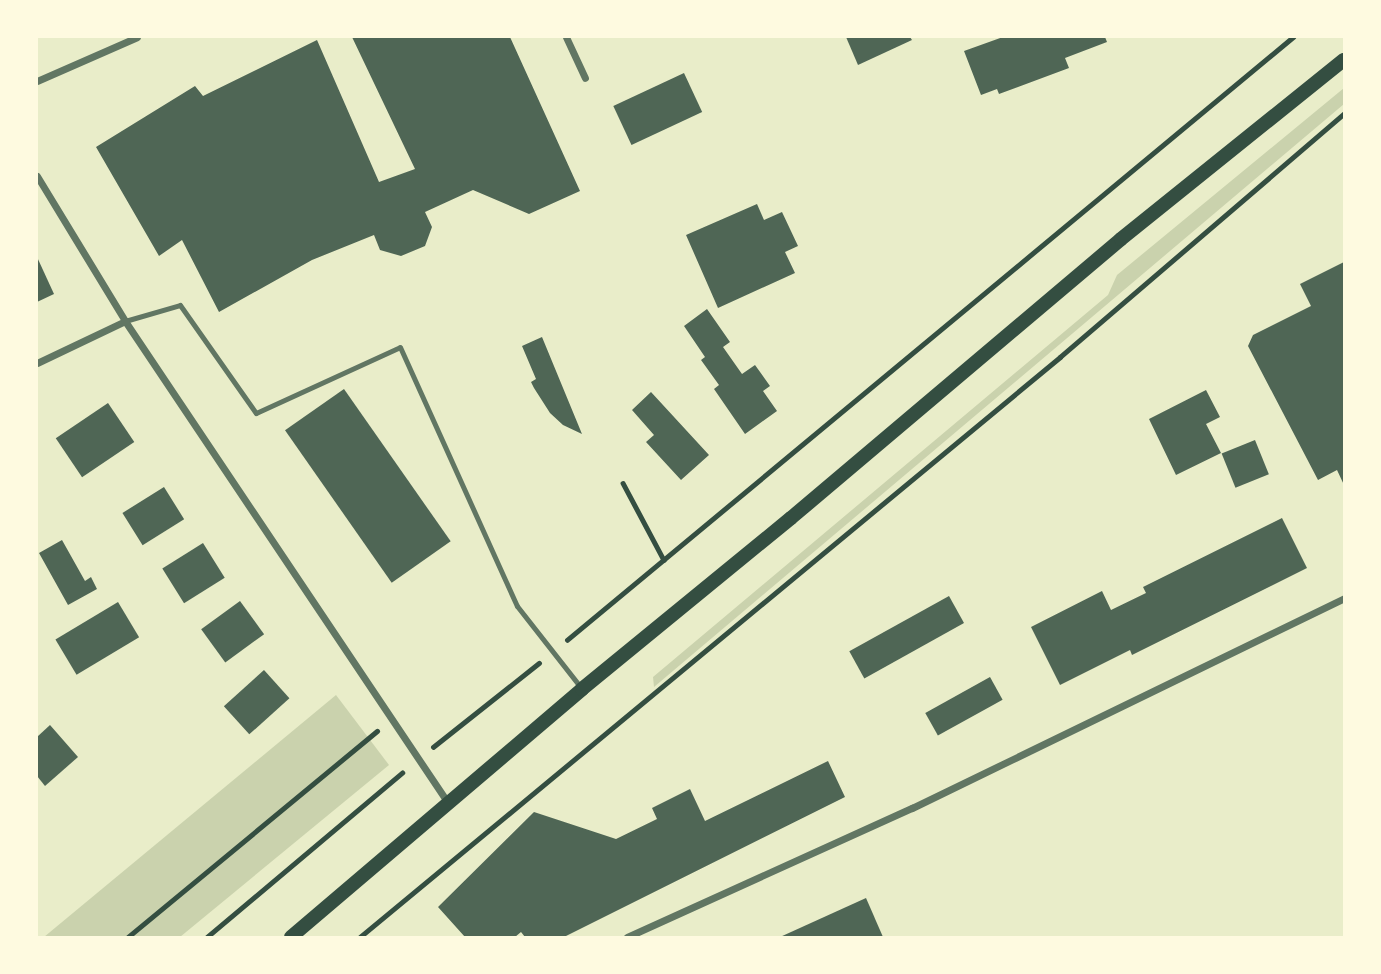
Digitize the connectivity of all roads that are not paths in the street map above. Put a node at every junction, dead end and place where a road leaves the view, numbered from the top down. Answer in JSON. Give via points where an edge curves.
{"nodes":[{"id":1,"x":137,"y":37,"type":"edge"},
{"id":2,"x":566,"y":37,"type":"edge"},
{"id":3,"x":1344,"y":60,"type":"edge"},
{"id":4,"x":584,"y":78,"type":"dead end"},
{"id":5,"x":37,"y":81,"type":"edge"},
{"id":6,"x":37,"y":176,"type":"edge"},
{"id":7,"x":125,"y":321,"type":"junction"},
{"id":8,"x":37,"y":363,"type":"edge"},
{"id":9,"x":1344,"y":598,"type":"edge"},
{"id":10,"x":582,"y":689,"type":"junction"},
{"id":11,"x":448,"y":803,"type":"junction"},
{"id":12,"x":291,"y":937,"type":"edge"},
{"id":13,"x":627,"y":937,"type":"edge"}],
"edges":[{"from":1,"to":5,"type":"street"},
{"from":2,"to":4,"type":"street"},
{"from":3,"to":10,"type":"main road","via":[[1121,239]]},
{"from":6,"to":7,"type":"street"},
{"from":7,"to":8,"type":"street"},
{"from":7,"to":10,"type":"lane","via":[[180,305],[256,413],[400,347],[517,606]]},
{"from":7,"to":11,"type":"street"},
{"from":9,"to":13,"type":"street","via":[[912,808]]},
{"from":10,"to":11,"type":"main road"},
{"from":11,"to":12,"type":"main road"}]}
